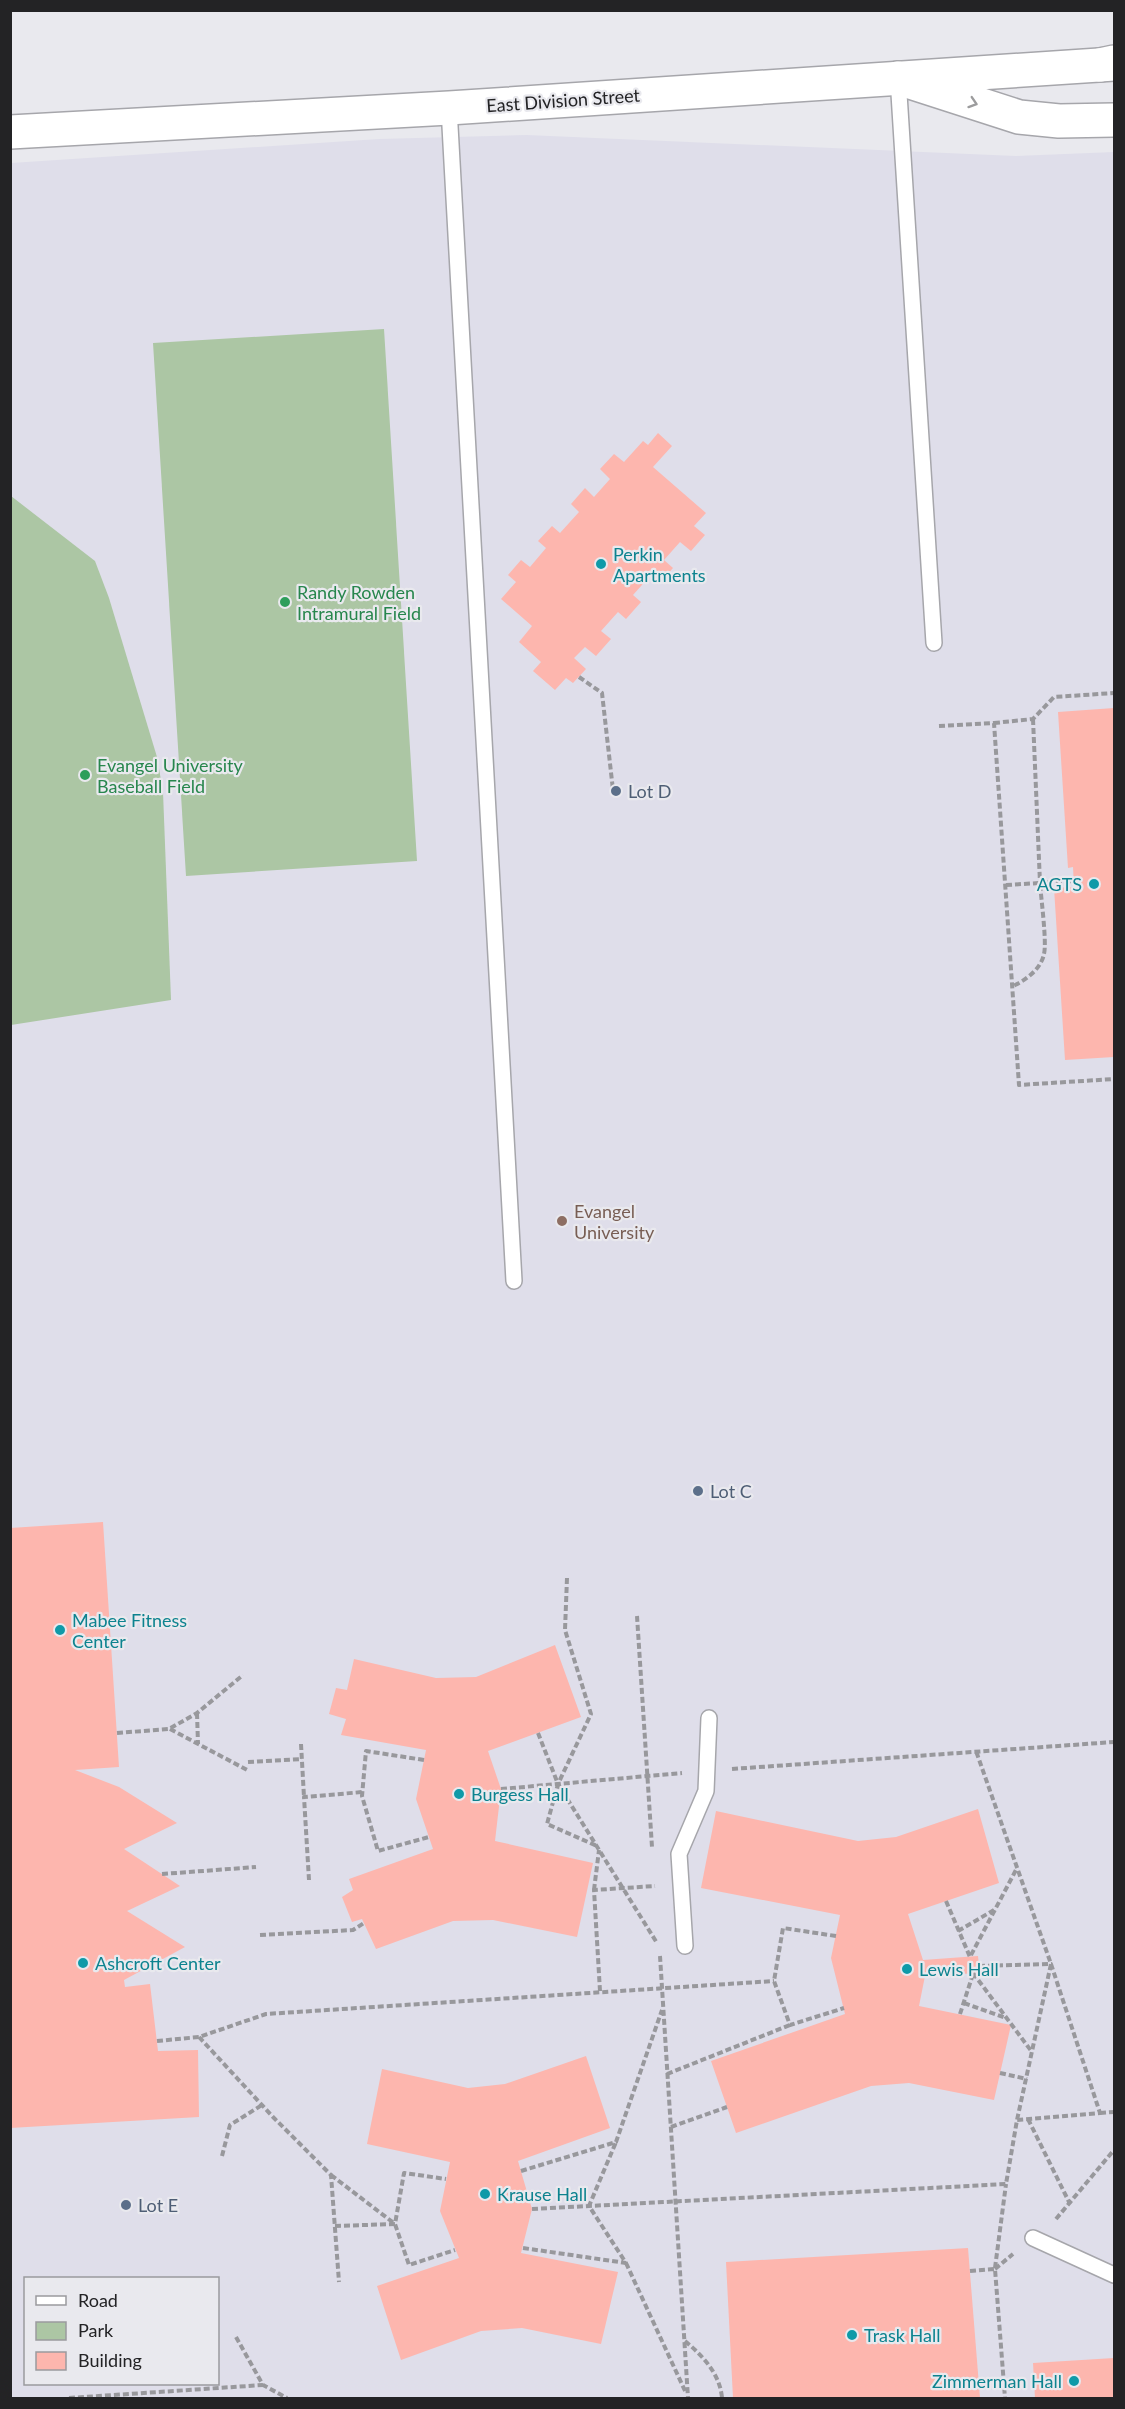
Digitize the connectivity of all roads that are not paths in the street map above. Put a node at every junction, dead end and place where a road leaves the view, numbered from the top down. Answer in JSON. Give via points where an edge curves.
{"nodes":[{"id":1,"x":1110,"y":64,"type":"edge"},
{"id":2,"x":898,"y":78,"type":"junction"},
{"id":3,"x":449,"y":108,"type":"junction"},
{"id":4,"x":1114,"y":120,"type":"edge"},
{"id":5,"x":10,"y":132,"type":"edge"},
{"id":6,"x":934,"y":643,"type":"dead end"},
{"id":7,"x":514,"y":1281,"type":"dead end"},
{"id":8,"x":709,"y":1718,"type":"dead end"},
{"id":9,"x":685,"y":1946,"type":"dead end"},
{"id":10,"x":1033,"y":2238,"type":"road end"},
{"id":11,"x":1114,"y":2275,"type":"edge"}],
"edges":[{"from":1,"to":2,"type":"main road","name":"East Division Street"},
{"from":2,"to":3,"type":"main road","name":"East Division Street"},
{"from":2,"to":4,"type":"main road","one_way":true,"via":[[1019,117]]},
{"from":2,"to":6,"type":"lane"},
{"from":3,"to":5,"type":"main road","name":"East Division Street"},
{"from":3,"to":7,"type":"lane"},
{"from":8,"to":9,"type":"lane","via":[[706,1791],[678,1854]]},
{"from":10,"to":11,"type":"lane"}]}
